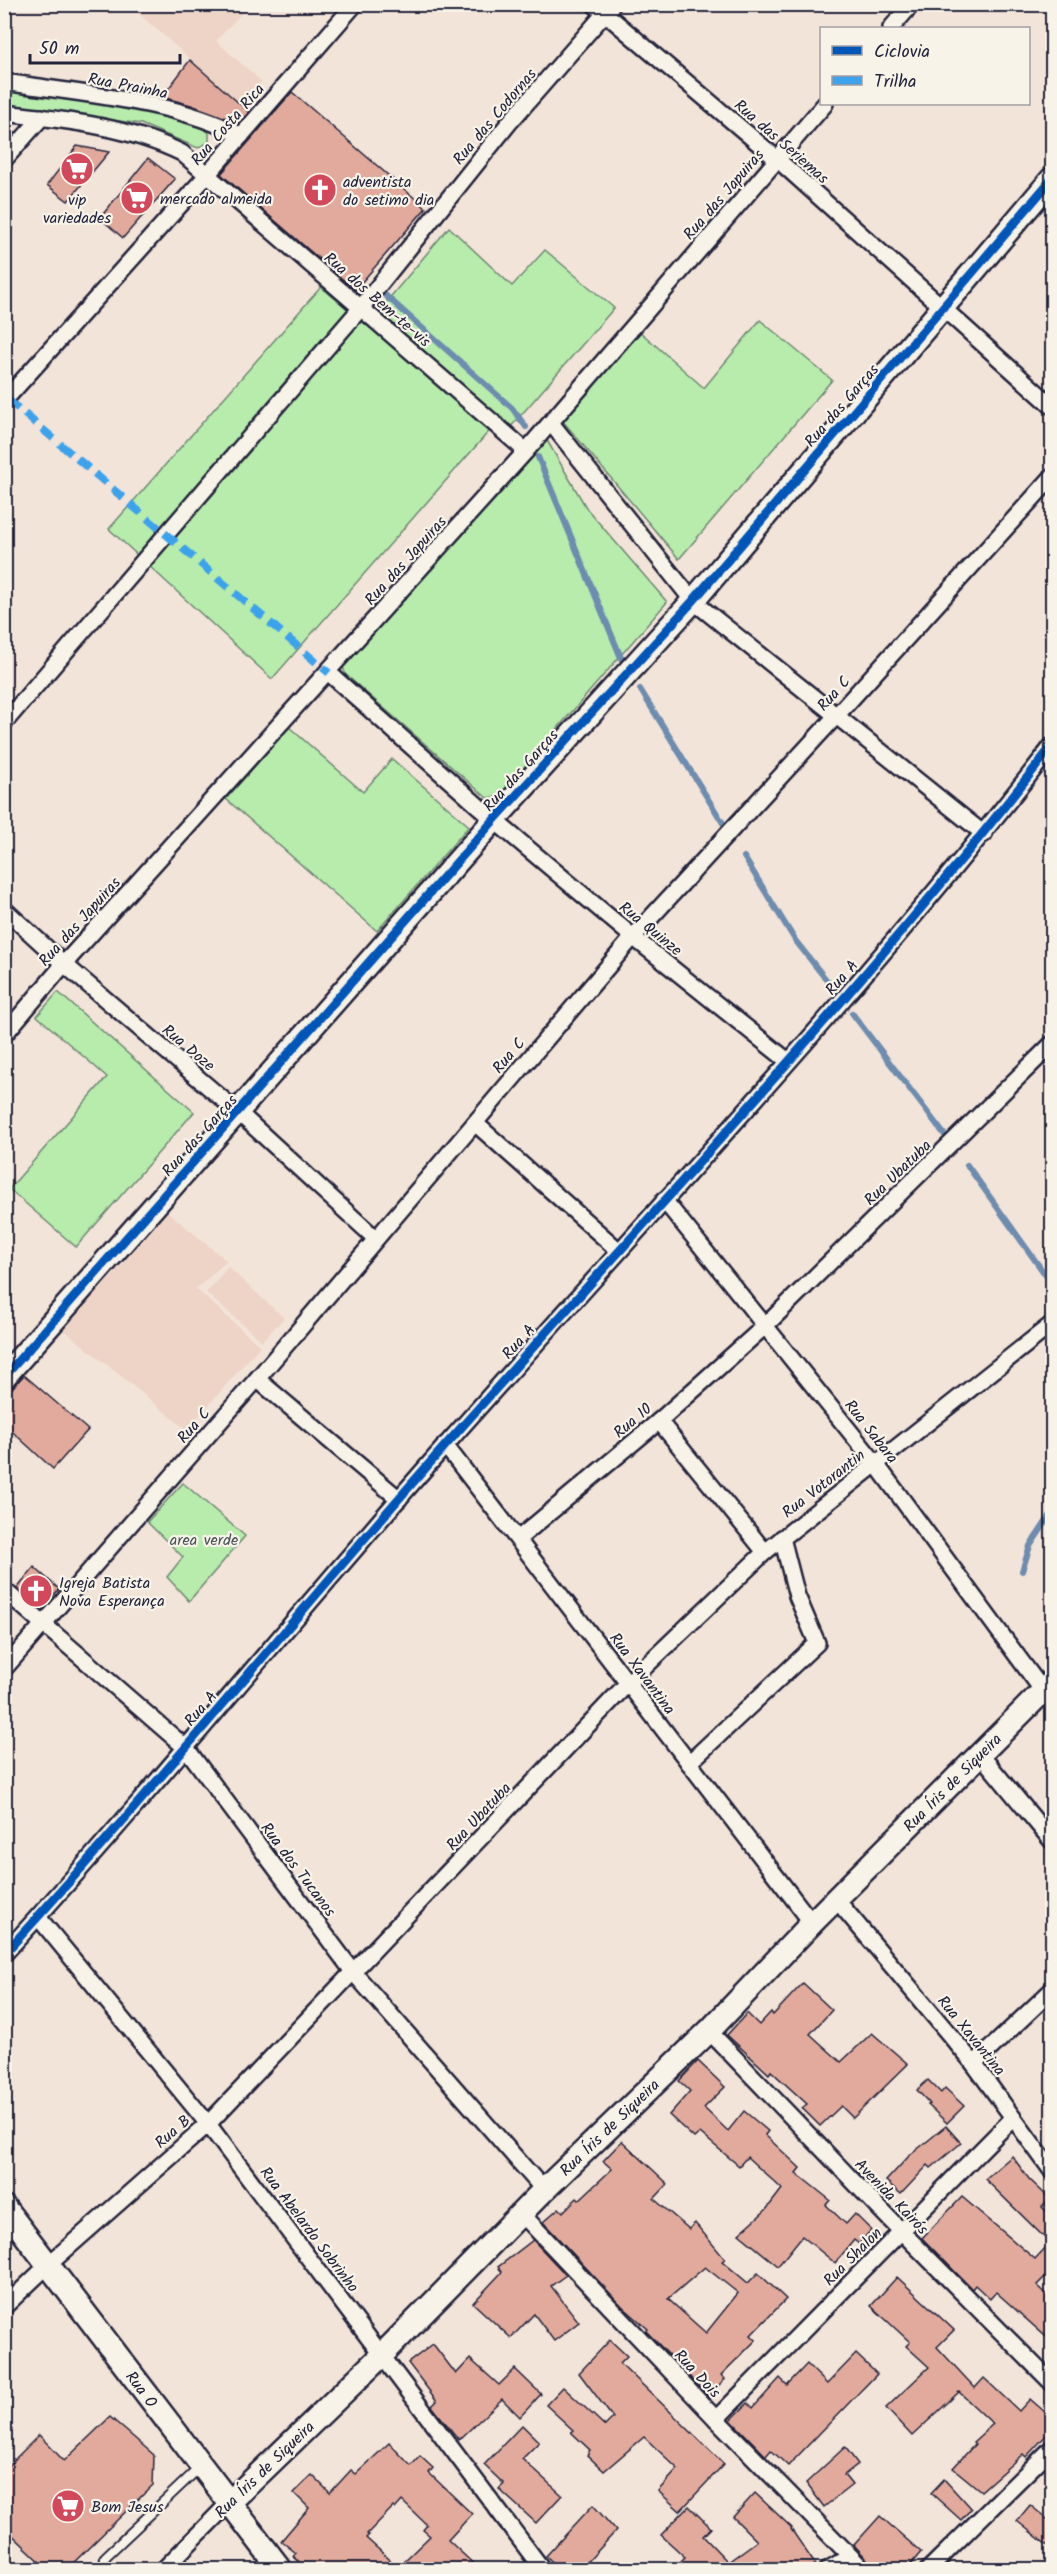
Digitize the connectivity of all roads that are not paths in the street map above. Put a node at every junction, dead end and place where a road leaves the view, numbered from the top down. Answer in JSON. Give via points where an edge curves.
{"nodes":[{"id":1,"x":355,"y":4,"type":"edge"},
{"id":2,"x":912,"y":4,"type":"edge"},
{"id":3,"x":604,"y":8,"type":"edge"},
{"id":4,"x":892,"y":27,"type":"edge"},
{"id":5,"x":4,"y":82,"type":"edge"},
{"id":6,"x":824,"y":105,"type":"edge"},
{"id":7,"x":4,"y":113,"type":"edge"},
{"id":8,"x":42,"y":117,"type":"junction"},
{"id":9,"x":241,"y":136,"type":"junction"},
{"id":10,"x":777,"y":159,"type":"junction"},
{"id":11,"x":4,"y":160,"type":"edge"},
{"id":12,"x":208,"y":174,"type":"junction"},
{"id":13,"x":1053,"y":179,"type":"edge"},
{"id":14,"x":944,"y":308,"type":"junction"},
{"id":15,"x":360,"y":309,"type":"junction"},
{"id":16,"x":4,"y":401,"type":"edge"},
{"id":17,"x":1053,"y":406,"type":"edge"},
{"id":18,"x":550,"y":423,"type":"junction"},
{"id":19,"x":526,"y":451,"type":"junction"},
{"id":20,"x":1053,"y":477,"type":"edge"},
{"id":21,"x":693,"y":601,"type":"junction"},
{"id":22,"x":329,"y":673,"type":"junction"},
{"id":23,"x":836,"y":717,"type":"junction"},
{"id":24,"x":4,"y":723,"type":"edge"},
{"id":25,"x":1053,"y":746,"type":"edge"},
{"id":26,"x":494,"y":820,"type":"junction"},
{"id":27,"x":984,"y":834,"type":"junction"},
{"id":28,"x":4,"y":909,"type":"edge"},
{"id":29,"x":633,"y":937,"type":"junction"},
{"id":30,"x":64,"y":964,"type":"junction"},
{"id":31,"x":4,"y":1035,"type":"edge"},
{"id":32,"x":1053,"y":1044,"type":"edge"},
{"id":33,"x":788,"y":1061,"type":"junction"},
{"id":34,"x":239,"y":1113,"type":"junction"},
{"id":35,"x":475,"y":1123,"type":"junction"},
{"id":36,"x":664,"y":1200,"type":"junction"},
{"id":37,"x":375,"y":1238,"type":"junction"},
{"id":38,"x":618,"y":1250,"type":"junction"},
{"id":39,"x":1053,"y":1324,"type":"edge"},
{"id":40,"x":766,"y":1325,"type":"junction"},
{"id":41,"x":4,"y":1377,"type":"edge"},
{"id":42,"x":257,"y":1379,"type":"junction"},
{"id":43,"x":659,"y":1420,"type":"junction"},
{"id":44,"x":445,"y":1445,"type":"junction"},
{"id":45,"x":876,"y":1464,"type":"junction"},
{"id":46,"x":399,"y":1499,"type":"junction"},
{"id":47,"x":782,"y":1538,"type":"junction"},
{"id":48,"x":518,"y":1539,"type":"junction"},
{"id":49,"x":765,"y":1552,"type":"junction"},
{"id":50,"x":4,"y":1590,"type":"edge"},
{"id":51,"x":43,"y":1623,"type":"junction"},
{"id":52,"x":4,"y":1669,"type":"edge"},
{"id":53,"x":628,"y":1683,"type":"junction"},
{"id":54,"x":1048,"y":1686,"type":"edge"},
{"id":55,"x":186,"y":1748,"type":"junction"},
{"id":56,"x":980,"y":1754,"type":"junction"},
{"id":57,"x":689,"y":1763,"type":"junction"},
{"id":58,"x":1053,"y":1841,"type":"edge"},
{"id":59,"x":836,"y":1899,"type":"junction"},
{"id":60,"x":38,"y":1917,"type":"junction"},
{"id":61,"x":812,"y":1923,"type":"junction"},
{"id":62,"x":4,"y":1954,"type":"edge"},
{"id":63,"x":354,"y":1972,"type":"junction"},
{"id":64,"x":1053,"y":1990,"type":"edge"},
{"id":65,"x":709,"y":2031,"type":"junction"},
{"id":66,"x":974,"y":2064,"type":"junction"},
{"id":67,"x":1013,"y":2118,"type":"junction"},
{"id":68,"x":208,"y":2124,"type":"junction"},
{"id":69,"x":1053,"y":2170,"type":"edge"},
{"id":70,"x":544,"y":2190,"type":"junction"},
{"id":71,"x":4,"y":2207,"type":"edge"},
{"id":72,"x":522,"y":2213,"type":"junction"},
{"id":73,"x":901,"y":2231,"type":"junction"},
{"id":74,"x":48,"y":2265,"type":"junction"},
{"id":75,"x":4,"y":2307,"type":"edge"},
{"id":76,"x":382,"y":2355,"type":"junction"},
{"id":77,"x":1053,"y":2383,"type":"edge"},
{"id":78,"x":716,"y":2419,"type":"junction"},
{"id":79,"x":1053,"y":2448,"type":"edge"},
{"id":80,"x":201,"y":2466,"type":"junction"},
{"id":81,"x":229,"y":2503,"type":"junction"},
{"id":82,"x":849,"y":2556,"type":"junction"},
{"id":83,"x":104,"y":2570,"type":"edge"},
{"id":84,"x":163,"y":2570,"type":"edge"},
{"id":85,"x":281,"y":2570,"type":"edge"},
{"id":86,"x":543,"y":2570,"type":"edge"},
{"id":87,"x":827,"y":2570,"type":"edge"},
{"id":88,"x":864,"y":2570,"type":"edge"},
{"id":89,"x":928,"y":2570,"type":"edge"}],
"edges":[{"from":1,"to":9,"type":"street","name":"Rua Costa Rica"},
{"from":2,"to":4,"type":"street"},
{"from":3,"to":10,"type":"street","name":"Rua das Seriemas"},
{"from":3,"to":15,"type":"street","name":"Rua das Codornas"},
{"from":5,"to":9,"type":"street","name":"Rua Prainha","via":[[145,104],[216,124]]},
{"from":6,"to":10,"type":"street","name":"Rua das Japuiras"},
{"from":7,"to":8,"type":"street"},
{"from":8,"to":11,"type":"street"},
{"from":8,"to":12,"type":"street","via":[[117,129],[158,141],[182,153]]},
{"from":9,"to":12,"type":"street","name":"Rua Costa Rica"},
{"from":10,"to":14,"type":"street","name":"Rua das Seriemas"},
{"from":10,"to":18,"type":"street","name":"Rua das Japuiras"},
{"from":12,"to":15,"type":"street","name":"Rua dos Bem-te-vis"},
{"from":12,"to":16,"type":"street","name":"Rua Costa Rica"},
{"from":13,"to":14,"type":"street","name":"Rua das Garças"},
{"from":14,"to":17,"type":"street","name":"Rua das Seriemas"},
{"from":14,"to":21,"type":"street","name":"Rua das Garças"},
{"from":15,"to":19,"type":"street","name":"Rua dos Bem-te-vis"},
{"from":15,"to":24,"type":"street","name":"Rua das Codornas"},
{"from":18,"to":19,"type":"street","name":"Rua das Japuiras"},
{"from":18,"to":21,"type":"street"},
{"from":19,"to":22,"type":"street","name":"Rua das Japuiras"},
{"from":20,"to":23,"type":"street","name":"Rua C"},
{"from":21,"to":23,"type":"street"},
{"from":21,"to":26,"type":"street","name":"Rua das Garças"},
{"from":22,"to":26,"type":"street","name":"Rua Quinze"},
{"from":22,"to":30,"type":"street","name":"Rua das Japuiras"},
{"from":23,"to":27,"type":"street"},
{"from":23,"to":29,"type":"street","name":"Rua C"},
{"from":25,"to":27,"type":"street","name":"Rua A"},
{"from":26,"to":29,"type":"street","name":"Rua Quinze"},
{"from":26,"to":34,"type":"street","name":"Rua das Garças"},
{"from":27,"to":33,"type":"street","name":"Rua A"},
{"from":28,"to":30,"type":"street","name":"Rua Doze"},
{"from":29,"to":33,"type":"street","name":"Rua Quinze"},
{"from":29,"to":35,"type":"street","name":"Rua C"},
{"from":30,"to":31,"type":"street","name":"Rua das Japuiras"},
{"from":30,"to":34,"type":"street","name":"Rua Doze"},
{"from":32,"to":40,"type":"street","name":"Rua Ubatuba"},
{"from":33,"to":36,"type":"street","name":"Rua A"},
{"from":34,"to":37,"type":"street","name":"Rua Doze"},
{"from":34,"to":41,"type":"street","name":"Rua das Garças"},
{"from":35,"to":37,"type":"street","name":"Rua C"},
{"from":35,"to":38,"type":"street"},
{"from":36,"to":38,"type":"street","name":"Rua A"},
{"from":36,"to":40,"type":"street","name":"Rua Sabara"},
{"from":37,"to":42,"type":"street","name":"Rua C"},
{"from":38,"to":44,"type":"street","name":"Rua A"},
{"from":39,"to":45,"type":"street","name":"Rua Votorantin"},
{"from":40,"to":43,"type":"street","name":"Rua 10"},
{"from":40,"to":45,"type":"street","name":"Rua Sabara"},
{"from":42,"to":46,"type":"street"},
{"from":42,"to":51,"type":"street","name":"Rua C"},
{"from":43,"to":48,"type":"street","name":"Rua 10"},
{"from":43,"to":49,"type":"street"},
{"from":44,"to":46,"type":"street","name":"Rua A"},
{"from":44,"to":48,"type":"street","name":"Rua Xavantina"},
{"from":45,"to":47,"type":"street","name":"Rua Votorantin"},
{"from":45,"to":54,"type":"street","name":"Rua Sabara"},
{"from":46,"to":55,"type":"street","name":"Rua A"},
{"from":47,"to":49,"type":"street","name":"Rua Votorantin"},
{"from":47,"to":57,"type":"street","via":[[797,1596],[817,1643]]},
{"from":48,"to":53,"type":"street","name":"Rua Xavantina"},
{"from":49,"to":53,"type":"street","name":"Rua Votorantin"},
{"from":50,"to":51,"type":"street","name":"Rua dos Tucanos"},
{"from":51,"to":52,"type":"street","name":"Rua C"},
{"from":51,"to":55,"type":"street","name":"Rua dos Tucanos"},
{"from":53,"to":57,"type":"street","name":"Rua Xavantina"},
{"from":53,"to":63,"type":"street","name":"Rua Ubatuba"},
{"from":54,"to":56,"type":"street","name":"Rua Íris de Siqueira"},
{"from":55,"to":60,"type":"street","name":"Rua A"},
{"from":55,"to":63,"type":"street","name":"Rua dos Tucanos"},
{"from":56,"to":58,"type":"street"},
{"from":56,"to":59,"type":"street","name":"Rua Íris de Siqueira"},
{"from":57,"to":61,"type":"street","name":"Rua Xavantina"},
{"from":59,"to":61,"type":"street","name":"Rua Íris de Siqueira"},
{"from":59,"to":66,"type":"street","name":"Rua Xavantina"},
{"from":60,"to":62,"type":"street","name":"Rua A"},
{"from":60,"to":68,"type":"street","name":"Rua Abelardo Sobrinho"},
{"from":61,"to":65,"type":"street","name":"Rua Íris de Siqueira"},
{"from":63,"to":68,"type":"street","name":"Rua B"},
{"from":63,"to":70,"type":"street","name":"Rua dos Tucanos"},
{"from":64,"to":66,"type":"street"},
{"from":65,"to":70,"type":"street","name":"Rua Íris de Siqueira"},
{"from":65,"to":73,"type":"street","name":"Avenida Kairós"},
{"from":66,"to":67,"type":"street","name":"Rua Xavantina"},
{"from":67,"to":69,"type":"street","name":"Rua Xavantina"},
{"from":67,"to":73,"type":"street","name":"Rua Shalon"},
{"from":68,"to":74,"type":"street","name":"Rua B"},
{"from":68,"to":76,"type":"street","name":"Rua Abelardo Sobrinho"},
{"from":70,"to":72,"type":"street","name":"Rua Íris de Siqueira"},
{"from":71,"to":74,"type":"street","name":"Rua O"},
{"from":72,"to":76,"type":"street","name":"Rua Íris de Siqueira"},
{"from":72,"to":78,"type":"street","name":"Rua Dois"},
{"from":73,"to":77,"type":"street","name":"Avenida Kairós"},
{"from":73,"to":78,"type":"street","name":"Rua Shalon"},
{"from":74,"to":75,"type":"street","name":"Rua B"},
{"from":74,"to":80,"type":"street","name":"Rua O"},
{"from":76,"to":81,"type":"street","name":"Rua Íris de Siqueira"},
{"from":76,"to":86,"type":"street","name":"Rua Abelardo Sobrinho"},
{"from":78,"to":82,"type":"street","name":"Rua Dois"},
{"from":79,"to":89,"type":"street"},
{"from":80,"to":81,"type":"street","name":"Rua O"},
{"from":80,"to":83,"type":"lane","via":[[105,2557]]},
{"from":81,"to":84,"type":"street","name":"Rua Íris de Siqueira"},
{"from":81,"to":85,"type":"street","name":"Rua O"},
{"from":82,"to":87,"type":"street"},
{"from":82,"to":88,"type":"street","name":"Rua Dois"}]}
